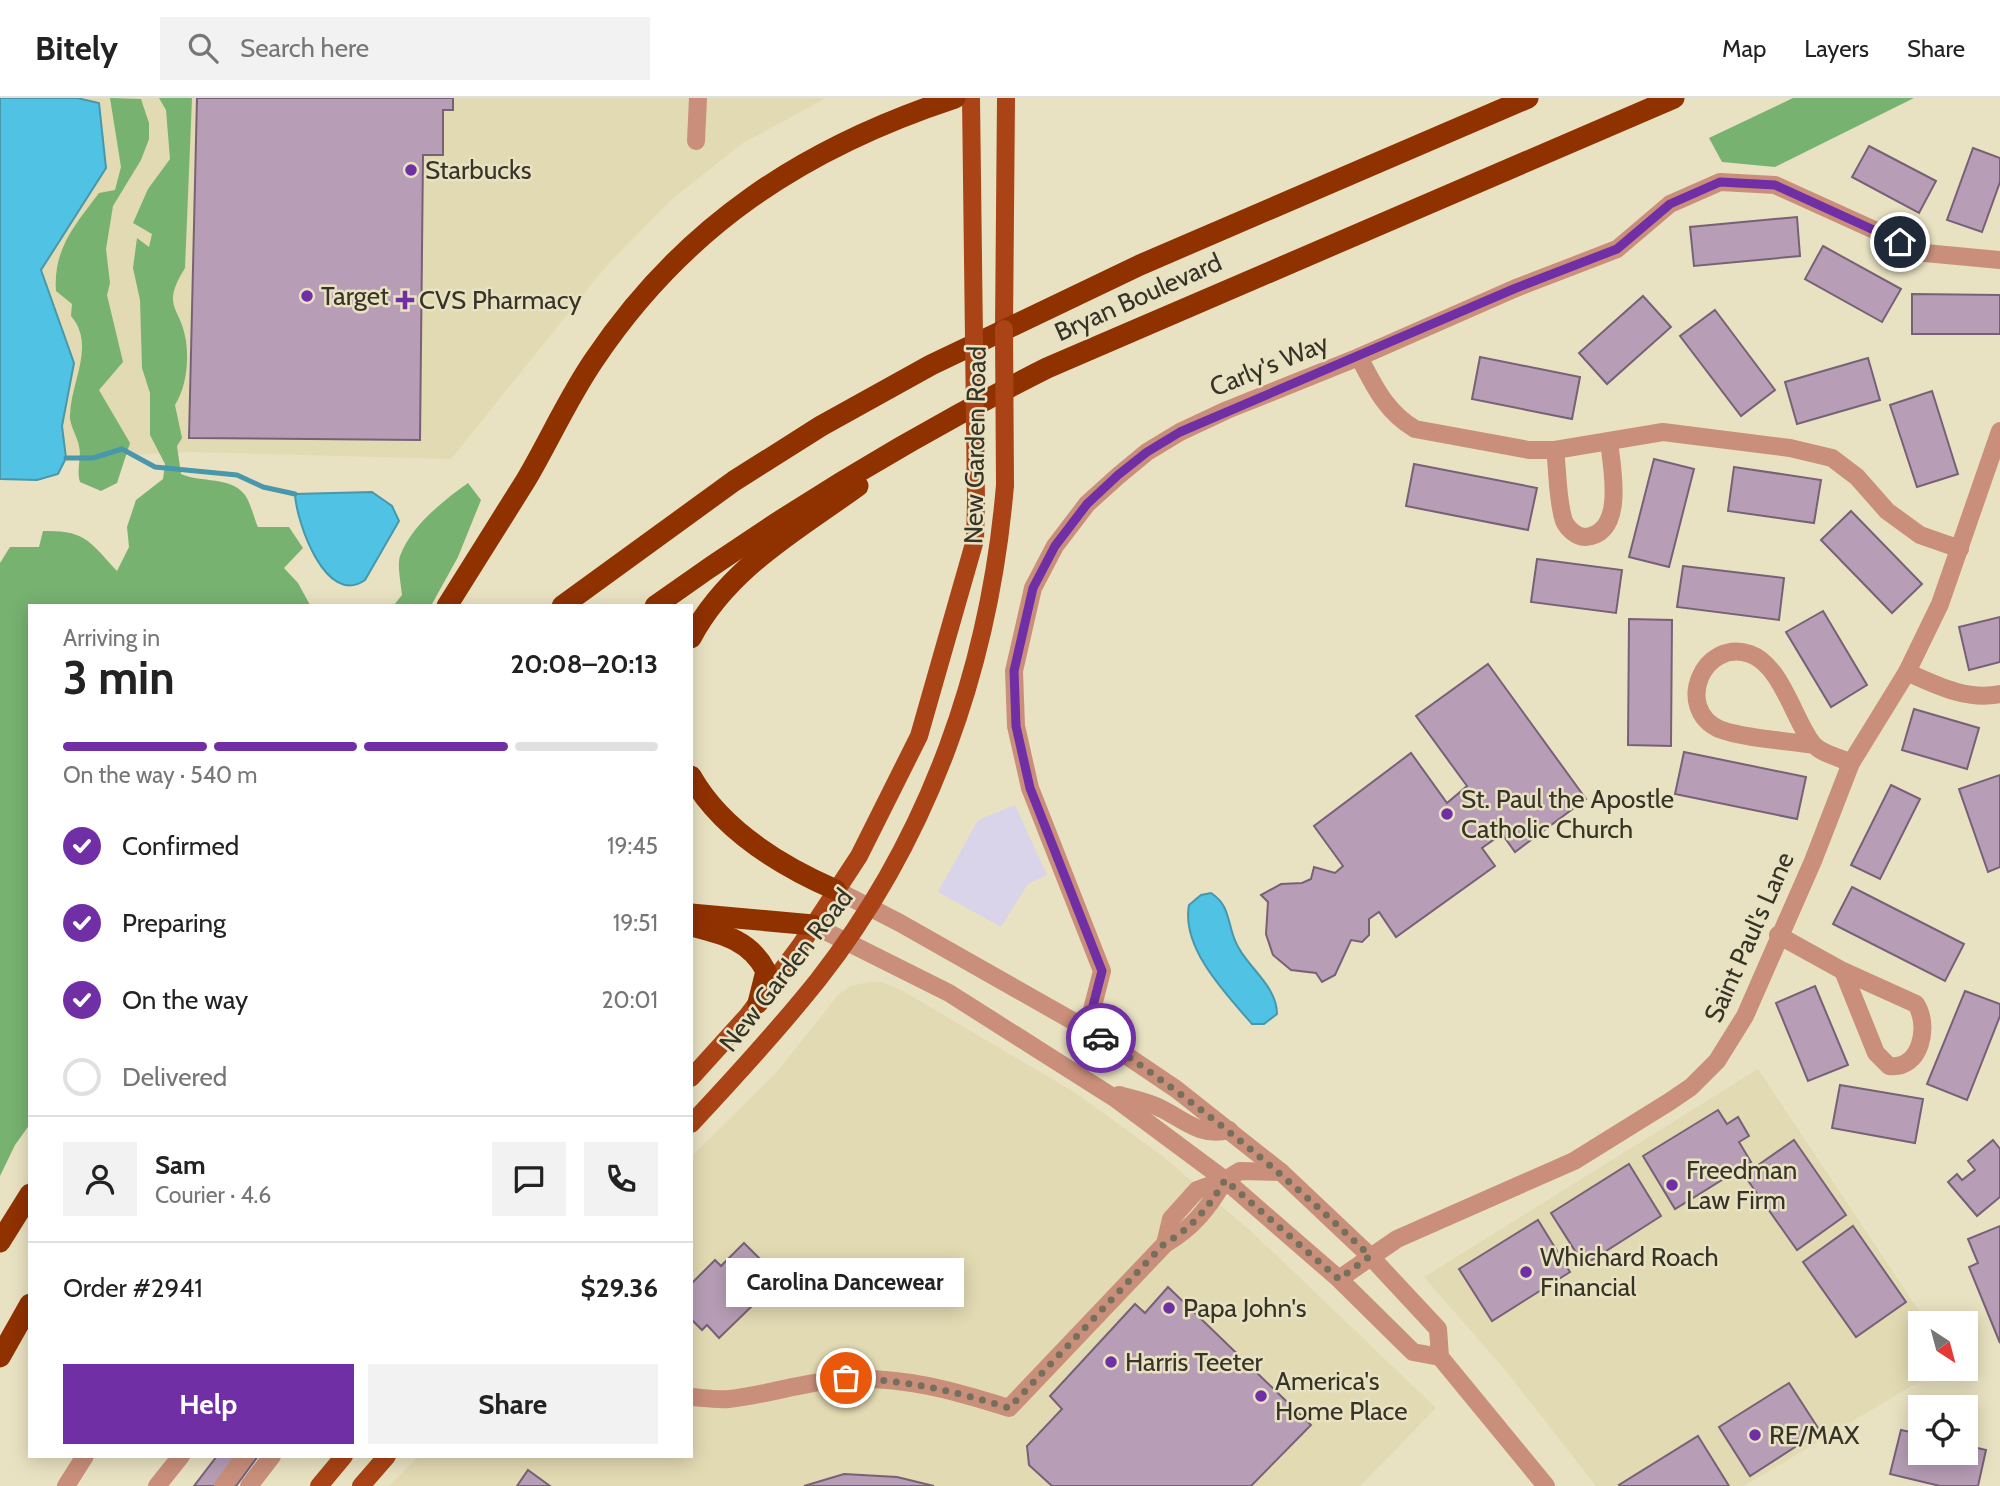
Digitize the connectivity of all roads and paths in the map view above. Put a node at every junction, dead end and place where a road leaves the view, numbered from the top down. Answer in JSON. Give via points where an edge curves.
{"nodes":[{"id":1,"x":698,"y":98,"type":"edge"},
{"id":2,"x":955,"y":98,"type":"edge"},
{"id":3,"x":971,"y":98,"type":"edge"},
{"id":4,"x":1006,"y":98,"type":"edge"},
{"id":5,"x":1528,"y":98,"type":"edge"},
{"id":6,"x":1674,"y":98,"type":"edge"},
{"id":7,"x":696,"y":141,"type":"dead end"},
{"id":8,"x":2000,"y":260,"type":"edge"},
{"id":9,"x":1359,"y":357,"type":"junction"},
{"id":10,"x":961,"y":412,"type":"junction"},
{"id":11,"x":2000,"y":431,"type":"edge"},
{"id":12,"x":1609,"y":442,"type":"junction"},
{"id":13,"x":1555,"y":450,"type":"junction"},
{"id":14,"x":1961,"y":549,"type":"junction"},
{"id":15,"x":448,"y":604,"type":"edge"},
{"id":16,"x":565,"y":604,"type":"edge"},
{"id":17,"x":658,"y":604,"type":"edge"},
{"id":18,"x":693,"y":635,"type":"edge"},
{"id":19,"x":1907,"y":672,"type":"junction"},
{"id":20,"x":1998,"y":698,"type":"edge"},
{"id":21,"x":1814,"y":745,"type":"junction"},
{"id":22,"x":1851,"y":763,"type":"junction"},
{"id":23,"x":693,"y":780,"type":"edge"},
{"id":24,"x":836,"y":890,"type":"junction"},
{"id":25,"x":870,"y":906,"type":"junction"},
{"id":26,"x":693,"y":914,"type":"edge"},
{"id":27,"x":813,"y":925,"type":"junction"},
{"id":28,"x":693,"y":927,"type":"edge"},
{"id":29,"x":1778,"y":935,"type":"junction"},
{"id":30,"x":847,"y":940,"type":"junction"},
{"id":31,"x":1843,"y":971,"type":"junction"},
{"id":32,"x":758,"y":1003,"type":"junction"},
{"id":33,"x":1087,"y":1029,"type":"junction"},
{"id":34,"x":693,"y":1076,"type":"edge"},
{"id":35,"x":1101,"y":1089,"type":"junction"},
{"id":36,"x":693,"y":1122,"type":"edge"},
{"id":37,"x":1229,"y":1130,"type":"junction"},
{"id":38,"x":1281,"y":1172,"type":"junction"},
{"id":39,"x":1225,"y":1180,"type":"junction"},
{"id":40,"x":28,"y":1197,"type":"edge"},
{"id":41,"x":0,"y":1242,"type":"edge"},
{"id":42,"x":1370,"y":1256,"type":"junction"},
{"id":43,"x":1339,"y":1279,"type":"junction"},
{"id":44,"x":28,"y":1308,"type":"edge"},
{"id":45,"x":28,"y":1320,"type":"edge"},
{"id":46,"x":0,"y":1357,"type":"edge"},
{"id":47,"x":1440,"y":1357,"type":"junction"},
{"id":48,"x":693,"y":1397,"type":"edge"},
{"id":49,"x":84,"y":1458,"type":"edge"},
{"id":50,"x":179,"y":1458,"type":"edge"},
{"id":51,"x":244,"y":1458,"type":"edge"},
{"id":52,"x":270,"y":1458,"type":"edge"},
{"id":53,"x":342,"y":1458,"type":"edge"},
{"id":54,"x":385,"y":1458,"type":"edge"},
{"id":55,"x":66,"y":1486,"type":"edge"},
{"id":56,"x":158,"y":1486,"type":"edge"},
{"id":57,"x":223,"y":1486,"type":"edge"},
{"id":58,"x":249,"y":1486,"type":"edge"},
{"id":59,"x":319,"y":1486,"type":"edge"},
{"id":60,"x":361,"y":1486,"type":"edge"},
{"id":61,"x":1546,"y":1486,"type":"edge"}],
"edges":[{"from":1,"to":7,"type":"street"},
{"from":2,"to":15,"type":"highway","via":[[816,154],[737,207],[685,252],[594,360]]},
{"from":3,"to":24,"type":"main road","name":"New Garden Road","bridge":true,"via":[[975,540],[919,736],[859,856]]},
{"from":4,"to":25,"type":"main road","name":"New Garden Road","bridge":true,"via":[[1005,485],[1000,550],[965,705],[935,782]]},
{"from":5,"to":16,"type":"highway","name":"Bryan Boulevard","via":[[1140,265],[931,365],[734,481]]},
{"from":6,"to":10,"type":"highway","name":"Bryan Boulevard","via":[[1143,325]]},
{"from":8,"to":9,"type":"street","name":"Carly's Way","via":[[1925,253],[1775,185],[1720,182],[1670,204],[1617,249]]},
{"from":9,"to":13,"type":"street","via":[[1383,402],[1415,429],[1529,450]]},
{"from":9,"to":33,"type":"street","name":"Carly's Way","via":[[1227,410],[1147,452],[1087,504],[1055,546],[1033,588],[1014,671],[1016,726],[1030,788],[1102,971]]},
{"from":10,"to":17,"type":"highway","name":"Bryan Boulevard","via":[[840,482]]},
{"from":10,"to":18,"type":"highway","via":[[744,568]]},
{"from":11,"to":14,"type":"street","name":"Saint Paul's Lane"},
{"from":12,"to":13,"type":"street"},
{"from":12,"to":13,"type":"street","via":[[1614,505],[1609,521],[1586,537],[1578,536],[1564,520]]},
{"from":12,"to":14,"type":"street","via":[[1663,432],[1832,458],[1857,477],[1887,511],[1920,535]]},
{"from":14,"to":19,"type":"street","name":"Saint Paul's Lane"},
{"from":19,"to":20,"type":"street","via":[[1945,688]]},
{"from":19,"to":22,"type":"street","name":"Saint Paul's Lane"},
{"from":21,"to":21,"type":"street","via":[[1788,694],[1752,654],[1734,651],[1716,657],[1699,673],[1695,695],[1705,718],[1719,729]]},
{"from":21,"to":22,"type":"street"},
{"from":22,"to":29,"type":"street","name":"Saint Paul's Lane"},
{"from":23,"to":24,"type":"highway","via":[[733,827],[786,868]]},
{"from":24,"to":25,"type":"street"},
{"from":24,"to":27,"type":"main road","name":"New Garden Road"},
{"from":25,"to":30,"type":"main road","name":"New Garden Road"},
{"from":25,"to":33,"type":"street"},
{"from":26,"to":27,"type":"highway"},
{"from":27,"to":30,"type":"street"},
{"from":27,"to":32,"type":"main road","name":"New Garden Road"},
{"from":28,"to":32,"type":"highway","via":[[740,940],[760,958],[766,971]]},
{"from":29,"to":31,"type":"street"},
{"from":29,"to":42,"type":"street","name":"Saint Paul's Lane","via":[[1730,1045],[1691,1087],[1574,1161]]},
{"from":30,"to":35,"type":"street","via":[[949,993]]},
{"from":30,"to":36,"type":"main road","name":"New Garden Road","via":[[775,1031]]},
{"from":31,"to":31,"type":"street","via":[[1876,1053],[1889,1066],[1905,1065],[1923,1033],[1916,1004]]},
{"from":32,"to":34,"type":"main road","name":"New Garden Road"},
{"from":33,"to":37,"type":"street"},
{"from":35,"to":37,"type":"street","via":[[1159,1107],[1197,1130]]},
{"from":35,"to":39,"type":"street"},
{"from":37,"to":38,"type":"street"},
{"from":38,"to":39,"type":"street","via":[[1250,1169]]},
{"from":38,"to":42,"type":"street"},
{"from":39,"to":43,"type":"street"},
{"from":39,"to":48,"type":"street","via":[[1208,1208],[1183,1233],[1164,1244],[1009,1408],[895,1379],[846,1378],[726,1399]]},
{"from":40,"to":41,"type":"highway"},
{"from":42,"to":43,"type":"street","name":"Saint Paul's Lane"},
{"from":42,"to":47,"type":"street","via":[[1438,1329]]},
{"from":43,"to":47,"type":"street","via":[[1413,1352]]},
{"from":44,"to":46,"type":"highway"},
{"from":45,"to":46,"type":"highway"},
{"from":47,"to":61,"type":"street"},
{"from":49,"to":55,"type":"street"},
{"from":50,"to":56,"type":"street"},
{"from":51,"to":57,"type":"street"},
{"from":52,"to":58,"type":"street"},
{"from":53,"to":59,"type":"main road"},
{"from":54,"to":60,"type":"main road"}]}
